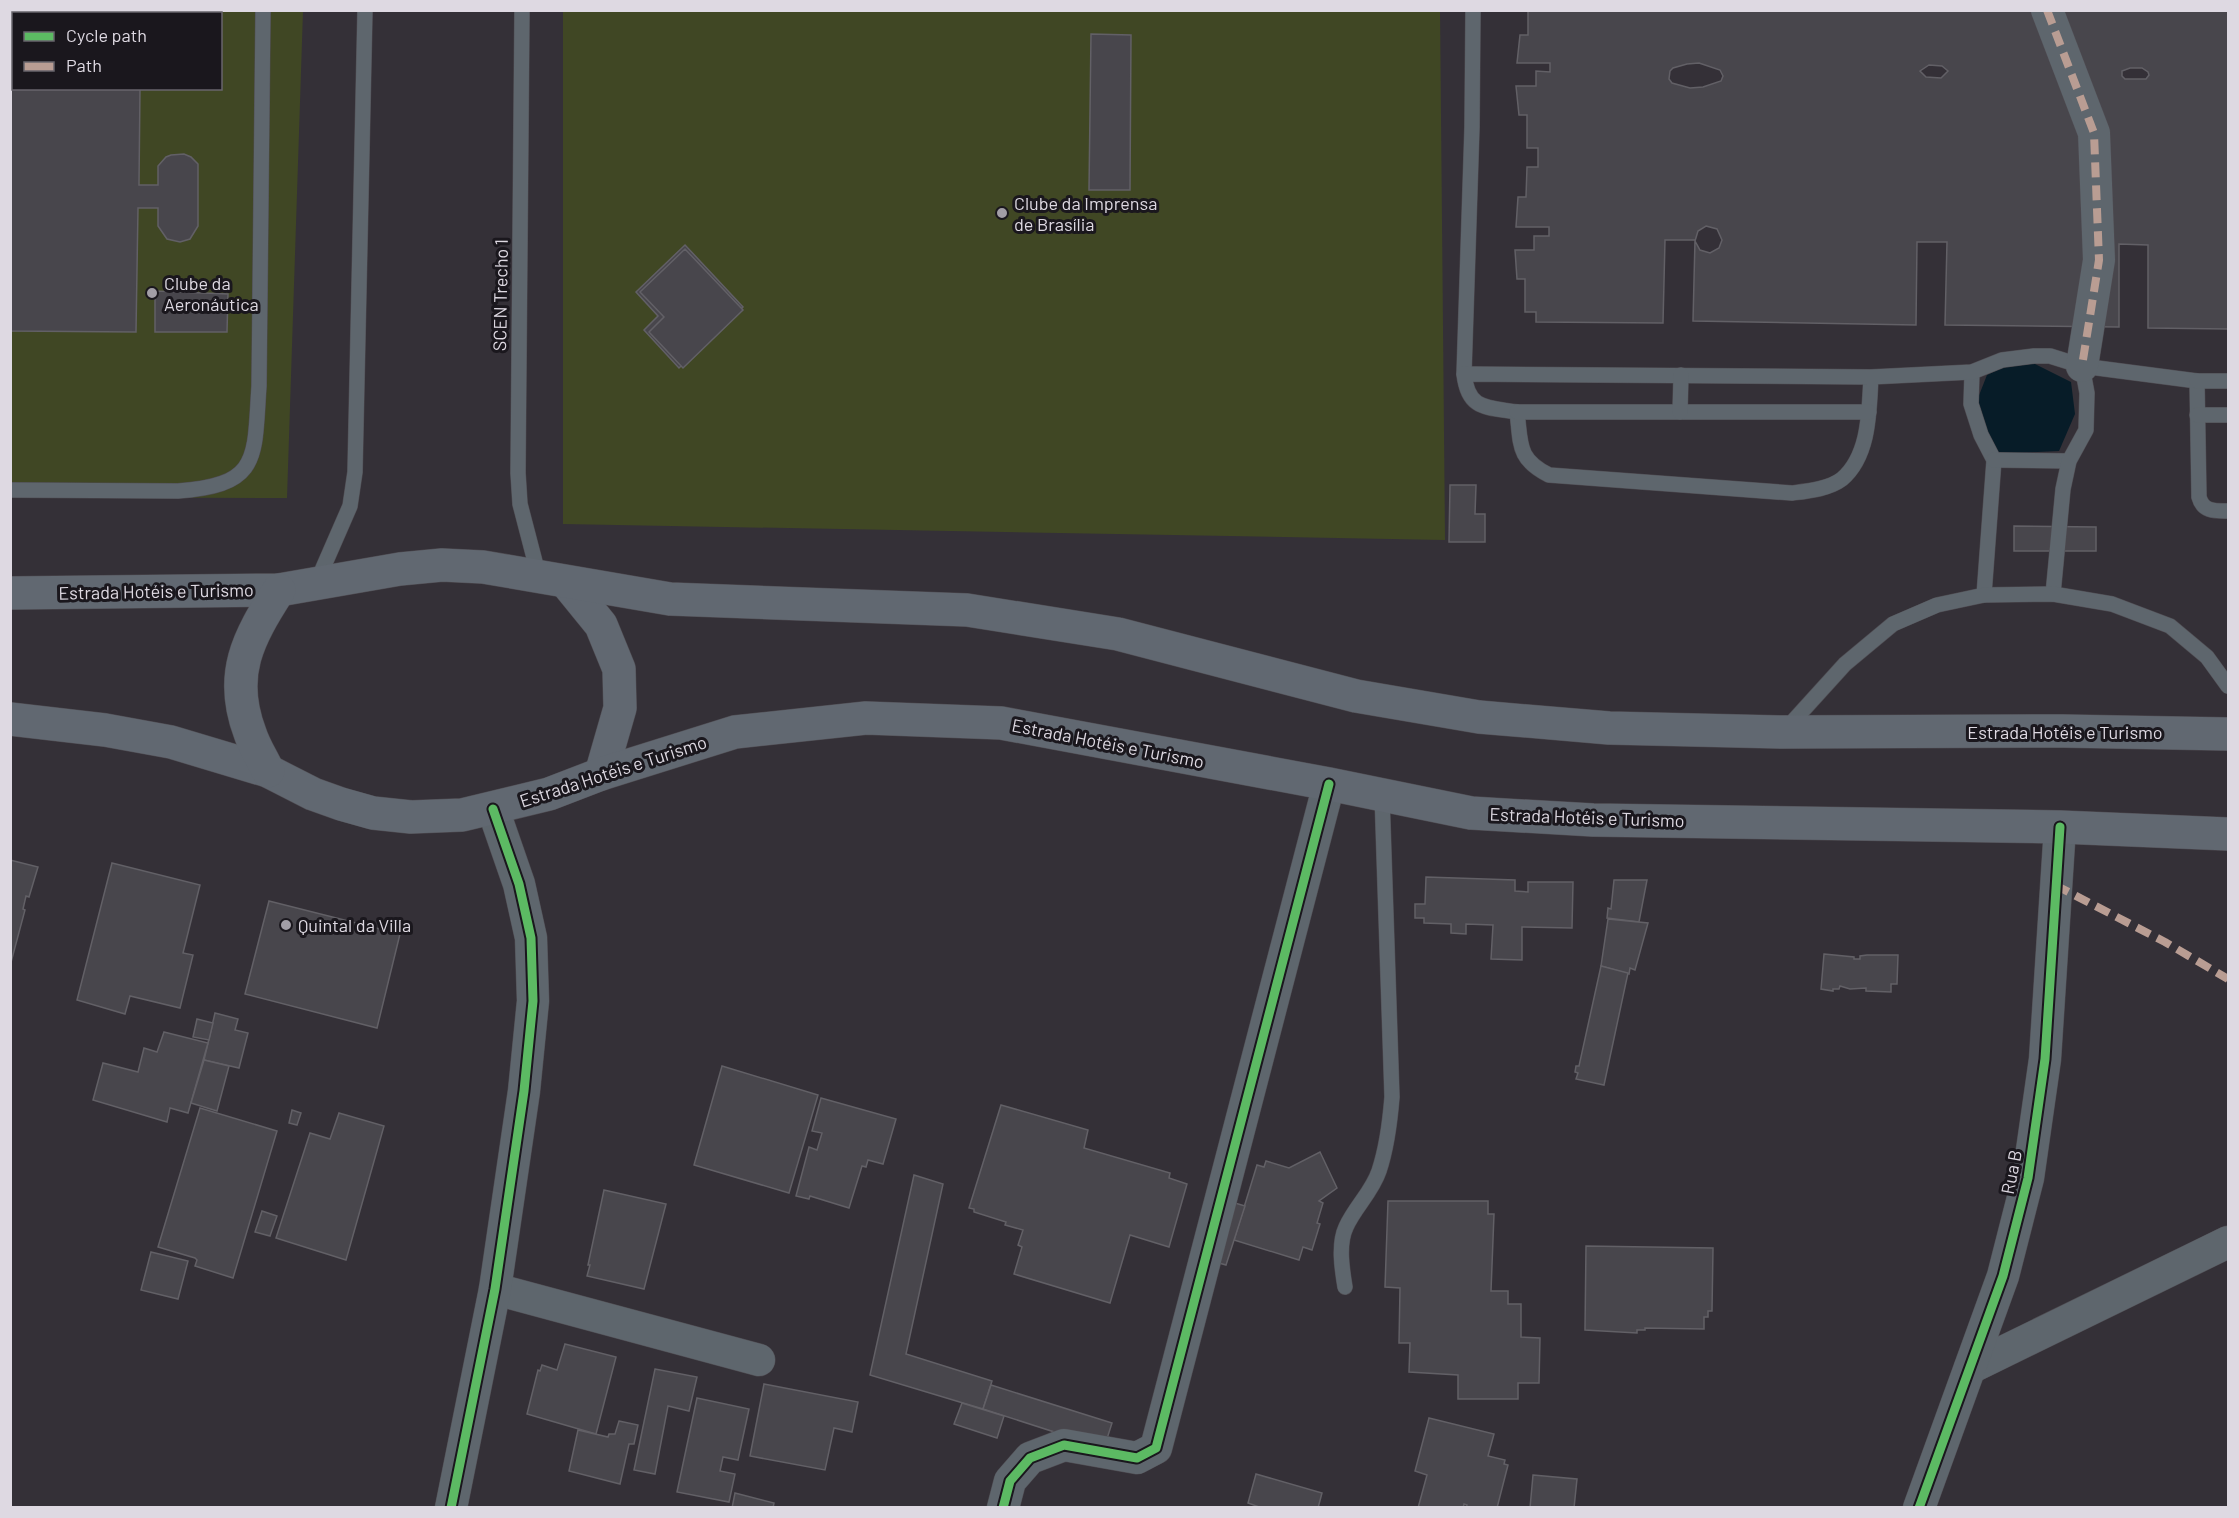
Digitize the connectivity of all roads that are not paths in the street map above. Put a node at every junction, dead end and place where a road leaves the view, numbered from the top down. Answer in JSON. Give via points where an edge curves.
{"nodes":[{"id":1,"x":263,"y":10,"type":"edge"},
{"id":2,"x":365,"y":10,"type":"edge"},
{"id":3,"x":522,"y":10,"type":"edge"},
{"id":4,"x":1473,"y":10,"type":"edge"},
{"id":5,"x":2047,"y":10,"type":"edge"},
{"id":6,"x":2082,"y":366,"type":"junction"},
{"id":7,"x":1972,"y":372,"type":"junction"},
{"id":8,"x":1464,"y":374,"type":"junction"},
{"id":9,"x":1681,"y":375,"type":"junction"},
{"id":10,"x":1871,"y":377,"type":"junction"},
{"id":11,"x":2197,"y":381,"type":"junction"},
{"id":12,"x":2229,"y":381,"type":"edge"},
{"id":13,"x":1517,"y":412,"type":"junction"},
{"id":14,"x":1680,"y":412,"type":"junction"},
{"id":15,"x":1869,"y":412,"type":"junction"},
{"id":16,"x":2197,"y":415,"type":"junction"},
{"id":17,"x":2229,"y":415,"type":"edge"},
{"id":18,"x":1994,"y":460,"type":"junction"},
{"id":19,"x":2069,"y":461,"type":"junction"},
{"id":20,"x":10,"y":490,"type":"edge"},
{"id":21,"x":2229,"y":511,"type":"edge"},
{"id":22,"x":553,"y":580,"type":"junction"},
{"id":23,"x":316,"y":584,"type":"junction"},
{"id":24,"x":279,"y":590,"type":"junction"},
{"id":25,"x":10,"y":593,"type":"edge"},
{"id":26,"x":2053,"y":594,"type":"junction"},
{"id":27,"x":1984,"y":595,"type":"junction"},
{"id":28,"x":2229,"y":686,"type":"edge"},
{"id":29,"x":10,"y":719,"type":"edge"},
{"id":30,"x":1784,"y":732,"type":"junction"},
{"id":31,"x":2229,"y":734,"type":"edge"},
{"id":32,"x":268,"y":771,"type":"junction"},
{"id":33,"x":600,"y":774,"type":"junction"},
{"id":34,"x":1329,"y":784,"type":"junction"},
{"id":35,"x":1382,"y":795,"type":"junction"},
{"id":36,"x":493,"y":808,"type":"junction"},
{"id":37,"x":2060,"y":826,"type":"junction"},
{"id":38,"x":2229,"y":834,"type":"edge"},
{"id":39,"x":2229,"y":1242,"type":"edge"},
{"id":40,"x":1345,"y":1287,"type":"dead end"},
{"id":41,"x":495,"y":1289,"type":"junction"},
{"id":42,"x":759,"y":1360,"type":"dead end"},
{"id":43,"x":1970,"y":1368,"type":"junction"},
{"id":44,"x":451,"y":1508,"type":"edge"},
{"id":45,"x":1004,"y":1508,"type":"edge"},
{"id":46,"x":1919,"y":1508,"type":"edge"}],
"edges":[{"from":1,"to":20,"type":"lane","via":[[259,386],[249,462],[233,480],[203,489]]},
{"from":2,"to":23,"type":"lane","via":[[355,472],[350,506]]},
{"from":3,"to":22,"type":"lane","name":"SCEN Trecho 1","via":[[518,473],[520,504]]},
{"from":4,"to":8,"type":"lane"},
{"from":5,"to":6,"type":"street","via":[[2094,133],[2099,260]]},
{"from":6,"to":7,"type":"lane","via":[[2050,356],[2021,356]]},
{"from":6,"to":11,"type":"lane"},
{"from":6,"to":19,"type":"lane","via":[[2087,393],[2086,430]]},
{"from":7,"to":10,"type":"lane"},
{"from":7,"to":18,"type":"lane","via":[[1971,404]]},
{"from":8,"to":9,"type":"lane"},
{"from":8,"to":13,"type":"lane","via":[[1472,400]]},
{"from":9,"to":10,"type":"lane"},
{"from":9,"to":14,"type":"lane"},
{"from":10,"to":15,"type":"lane"},
{"from":11,"to":12,"type":"lane"},
{"from":11,"to":16,"type":"lane"},
{"from":13,"to":14,"type":"lane"},
{"from":13,"to":15,"type":"lane","via":[[1522,452],[1529,463],[1550,475],[1792,493],[1818,489],[1842,479],[1864,443]]},
{"from":14,"to":15,"type":"lane"},
{"from":16,"to":17,"type":"lane"},
{"from":16,"to":21,"type":"lane","via":[[2200,501],[2212,511]]},
{"from":18,"to":19,"type":"lane"},
{"from":18,"to":27,"type":"lane"},
{"from":19,"to":26,"type":"lane"},
{"from":22,"to":23,"type":"main road","name":"Estrada Hotéis e Turismo","via":[[483,567],[442,565]]},
{"from":22,"to":30,"type":"main road","name":"Estrada Hotéis e Turismo","via":[[669,599],[967,610],[1118,634],[1356,696],[1479,717],[1609,728]]},
{"from":22,"to":33,"type":"main road","via":[[601,625],[618,669],[620,708]]},
{"from":23,"to":24,"type":"main road","name":"Estrada Hotéis e Turismo"},
{"from":24,"to":25,"type":"main road","name":"Estrada Hotéis e Turismo"},
{"from":24,"to":32,"type":"main road","via":[[256,625],[243,658],[240,696],[250,733]]},
{"from":26,"to":27,"type":"lane"},
{"from":26,"to":28,"type":"lane","via":[[2112,604],[2170,626],[2207,657]]},
{"from":27,"to":30,"type":"lane","via":[[1937,605],[1893,624],[1845,664]]},
{"from":29,"to":32,"type":"main road","name":"Estrada Hotéis e Turismo","via":[[171,742]]},
{"from":30,"to":31,"type":"main road","name":"Estrada Hotéis e Turismo"},
{"from":32,"to":36,"type":"main road","name":"Estrada Hotéis e Turismo","via":[[313,794],[373,813],[411,817],[462,815]]},
{"from":33,"to":34,"type":"main road","name":"Estrada Hotéis e Turismo","via":[[735,732],[866,718],[1001,723]]},
{"from":33,"to":36,"type":"main road","name":"Estrada Hotéis e Turismo","via":[[549,794]]},
{"from":34,"to":35,"type":"main road","name":"Estrada Hotéis e Turismo"},
{"from":34,"to":45,"type":"street","via":[[1156,1448],[1137,1458],[1064,1445],[1030,1458],[1010,1481]]},
{"from":35,"to":37,"type":"main road","name":"Estrada Hotéis e Turismo","via":[[1471,813],[1593,820]]},
{"from":35,"to":40,"type":"lane","via":[[1390,1125],[1371,1190],[1345,1228],[1341,1266]]},
{"from":36,"to":41,"type":"street","via":[[519,884],[531,938],[533,1001]]},
{"from":37,"to":38,"type":"main road","name":"Estrada Hotéis e Turismo"},
{"from":37,"to":43,"type":"street","name":"Rua B","via":[[2045,1059],[2028,1178],[2003,1276]]},
{"from":39,"to":43,"type":"street"},
{"from":41,"to":42,"type":"street"},
{"from":41,"to":44,"type":"street"},
{"from":43,"to":46,"type":"street","name":"Rua B"}]}
